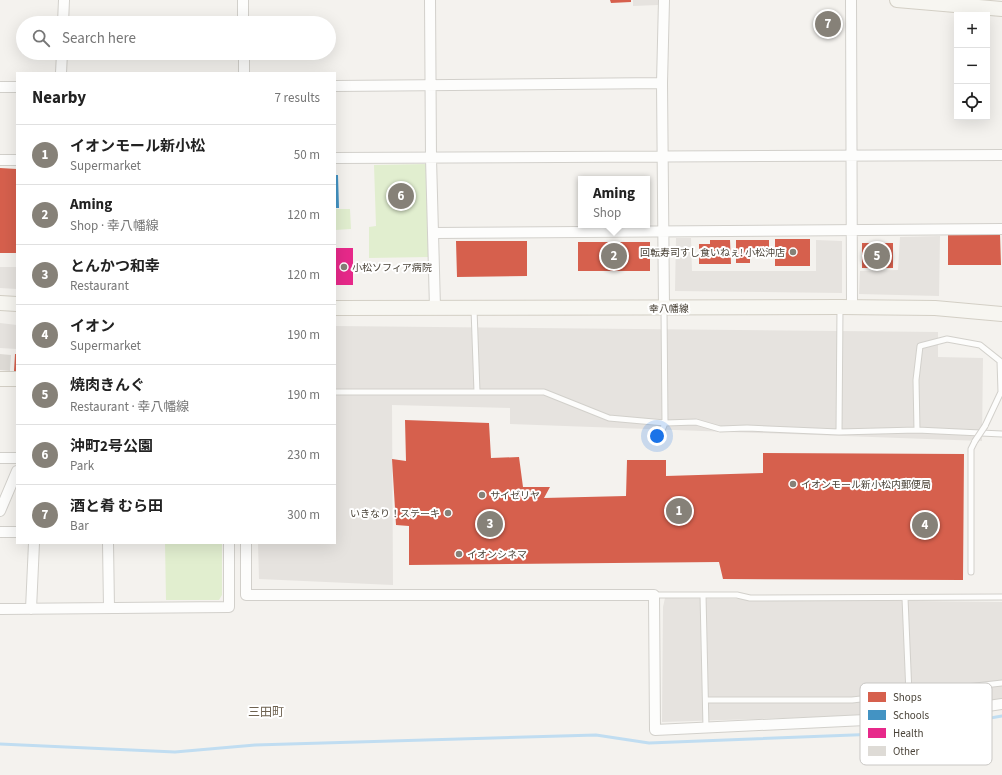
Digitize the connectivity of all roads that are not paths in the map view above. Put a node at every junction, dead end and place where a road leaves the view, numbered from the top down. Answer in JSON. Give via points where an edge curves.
{"nodes":[{"id":1,"x":64,"y":0,"type":"edge"},
{"id":2,"x":243,"y":0,"type":"edge"},
{"id":3,"x":430,"y":0,"type":"edge"},
{"id":4,"x":664,"y":0,"type":"edge"},
{"id":5,"x":851,"y":0,"type":"edge"},
{"id":6,"x":897,"y":0,"type":"edge"},
{"id":7,"x":1002,"y":9,"type":"edge"},
{"id":8,"x":63,"y":16,"type":"edge"},
{"id":9,"x":243,"y":16,"type":"edge"},
{"id":10,"x":62,"y":60,"type":"edge"},
{"id":11,"x":244,"y":60,"type":"edge"},
{"id":12,"x":61,"y":72,"type":"edge"},
{"id":13,"x":244,"y":72,"type":"edge"},
{"id":14,"x":662,"y":83,"type":"junction"},
{"id":15,"x":431,"y":85,"type":"junction"},
{"id":16,"x":336,"y":86,"type":"edge"},
{"id":17,"x":0,"y":87,"type":"edge"},
{"id":18,"x":16,"y":87,"type":"edge"},
{"id":19,"x":1002,"y":155,"type":"edge"},
{"id":20,"x":663,"y":156,"type":"junction"},
{"id":21,"x":850,"y":156,"type":"junction"},
{"id":22,"x":336,"y":158,"type":"edge"},
{"id":23,"x":431,"y":158,"type":"junction"},
{"id":24,"x":0,"y":160,"type":"edge"},
{"id":25,"x":16,"y":160,"type":"edge"},
{"id":26,"x":1002,"y":230,"type":"edge"},
{"id":27,"x":664,"y":231,"type":"junction"},
{"id":28,"x":851,"y":231,"type":"junction"},
{"id":29,"x":434,"y":233,"type":"junction"},
{"id":30,"x":0,"y":303,"type":"edge"},
{"id":31,"x":16,"y":304,"type":"edge"},
{"id":32,"x":846,"y":307,"type":"junction"},
{"id":33,"x":336,"y":308,"type":"edge"},
{"id":34,"x":435,"y":308,"type":"junction"},
{"id":35,"x":474,"y":308,"type":"junction"},
{"id":36,"x":664,"y":308,"type":"junction"},
{"id":37,"x":1002,"y":314,"type":"edge"},
{"id":38,"x":0,"y":379,"type":"edge"},
{"id":39,"x":16,"y":379,"type":"edge"},
{"id":40,"x":336,"y":392,"type":"edge"},
{"id":41,"x":477,"y":392,"type":"junction"},
{"id":42,"x":664,"y":423,"type":"junction"},
{"id":43,"x":917,"y":430,"type":"junction"},
{"id":44,"x":839,"y":432,"type":"junction"},
{"id":45,"x":1002,"y":434,"type":"edge"},
{"id":46,"x":660,"y":435,"type":"dead end"},
{"id":47,"x":0,"y":458,"type":"edge"},
{"id":48,"x":16,"y":458,"type":"edge"},
{"id":49,"x":16,"y":474,"type":"edge"},
{"id":50,"x":0,"y":510,"type":"edge"},
{"id":51,"x":0,"y":532,"type":"edge"},
{"id":52,"x":16,"y":532,"type":"edge"},
{"id":53,"x":34,"y":544,"type":"edge"},
{"id":54,"x":108,"y":544,"type":"edge"},
{"id":55,"x":229,"y":544,"type":"edge"},
{"id":56,"x":246,"y":544,"type":"edge"},
{"id":57,"x":971,"y":572,"type":"dead end"},
{"id":58,"x":654,"y":595,"type":"junction"},
{"id":59,"x":703,"y":595,"type":"junction"},
{"id":60,"x":1002,"y":597,"type":"edge"},
{"id":61,"x":905,"y":598,"type":"junction"},
{"id":62,"x":31,"y":608,"type":"junction"},
{"id":63,"x":110,"y":608,"type":"junction"},
{"id":64,"x":0,"y":609,"type":"edge"},
{"id":65,"x":908,"y":683,"type":"edge"},
{"id":66,"x":1002,"y":683,"type":"edge"},
{"id":67,"x":992,"y":684,"type":"edge"},
{"id":68,"x":860,"y":699,"type":"edge"},
{"id":69,"x":706,"y":700,"type":"junction"},
{"id":70,"x":1002,"y":704,"type":"edge"},
{"id":71,"x":992,"y":706,"type":"edge"},
{"id":72,"x":860,"y":720,"type":"edge"},
{"id":73,"x":706,"y":728,"type":"junction"}],
"edges":[{"from":1,"to":8,"type":"street"},
{"from":2,"to":9,"type":"street"},
{"from":3,"to":15,"type":"street"},
{"from":4,"to":14,"type":"street"},
{"from":5,"to":21,"type":"street"},
{"from":6,"to":7,"type":"street"},
{"from":10,"to":12,"type":"street"},
{"from":11,"to":13,"type":"street"},
{"from":14,"to":15,"type":"street"},
{"from":14,"to":20,"type":"street"},
{"from":15,"to":16,"type":"street"},
{"from":15,"to":23,"type":"street"},
{"from":17,"to":18,"type":"street"},
{"from":19,"to":21,"type":"street"},
{"from":20,"to":21,"type":"street"},
{"from":20,"to":23,"type":"street"},
{"from":20,"to":27,"type":"street"},
{"from":21,"to":28,"type":"street"},
{"from":22,"to":23,"type":"street"},
{"from":23,"to":29,"type":"street"},
{"from":24,"to":25,"type":"street"},
{"from":26,"to":28,"type":"street"},
{"from":27,"to":28,"type":"street"},
{"from":27,"to":29,"type":"street"},
{"from":27,"to":36,"type":"street"},
{"from":28,"to":32,"type":"street"},
{"from":29,"to":34,"type":"street"},
{"from":30,"to":31,"type":"street"},
{"from":32,"to":36,"type":"street","name":"幸八幡線"},
{"from":32,"to":37,"type":"street","name":"幸八幡線","via":[[935,308]]},
{"from":32,"to":44,"type":"lane"},
{"from":33,"to":34,"type":"street","name":"幸八幡線"},
{"from":34,"to":35,"type":"street","name":"幸八幡線"},
{"from":35,"to":36,"type":"street","name":"幸八幡線"},
{"from":35,"to":41,"type":"lane"},
{"from":36,"to":42,"type":"lane"},
{"from":38,"to":39,"type":"street"},
{"from":40,"to":41,"type":"lane"},
{"from":41,"to":42,"type":"lane","via":[[544,392],[609,418]]},
{"from":42,"to":44,"type":"lane","via":[[696,422],[720,429]]},
{"from":42,"to":46,"type":"lane"},
{"from":43,"to":44,"type":"lane"},
{"from":43,"to":45,"type":"lane"},
{"from":43,"to":57,"type":"lane","bridge":true,"via":[[916,380],[920,346],[947,340],[980,345],[1000,361],[1001,392],[971,449]]},
{"from":47,"to":48,"type":"street"},
{"from":49,"to":50,"type":"street"},
{"from":51,"to":52,"type":"street"},
{"from":53,"to":62,"type":"street"},
{"from":54,"to":63,"type":"street"},
{"from":55,"to":63,"type":"street","via":[[229,607]]},
{"from":56,"to":58,"type":"street","via":[[246,595]]},
{"from":58,"to":59,"type":"lane"},
{"from":58,"to":73,"type":"street","via":[[655,730]]},
{"from":59,"to":61,"type":"lane","via":[[737,595],[750,598]]},
{"from":59,"to":69,"type":"lane"},
{"from":60,"to":61,"type":"lane"},
{"from":61,"to":65,"type":"lane"},
{"from":62,"to":63,"type":"street"},
{"from":62,"to":64,"type":"street"},
{"from":66,"to":67,"type":"lane"},
{"from":68,"to":69,"type":"lane"},
{"from":69,"to":73,"type":"lane"},
{"from":70,"to":71,"type":"street"},
{"from":72,"to":73,"type":"street"}]}
